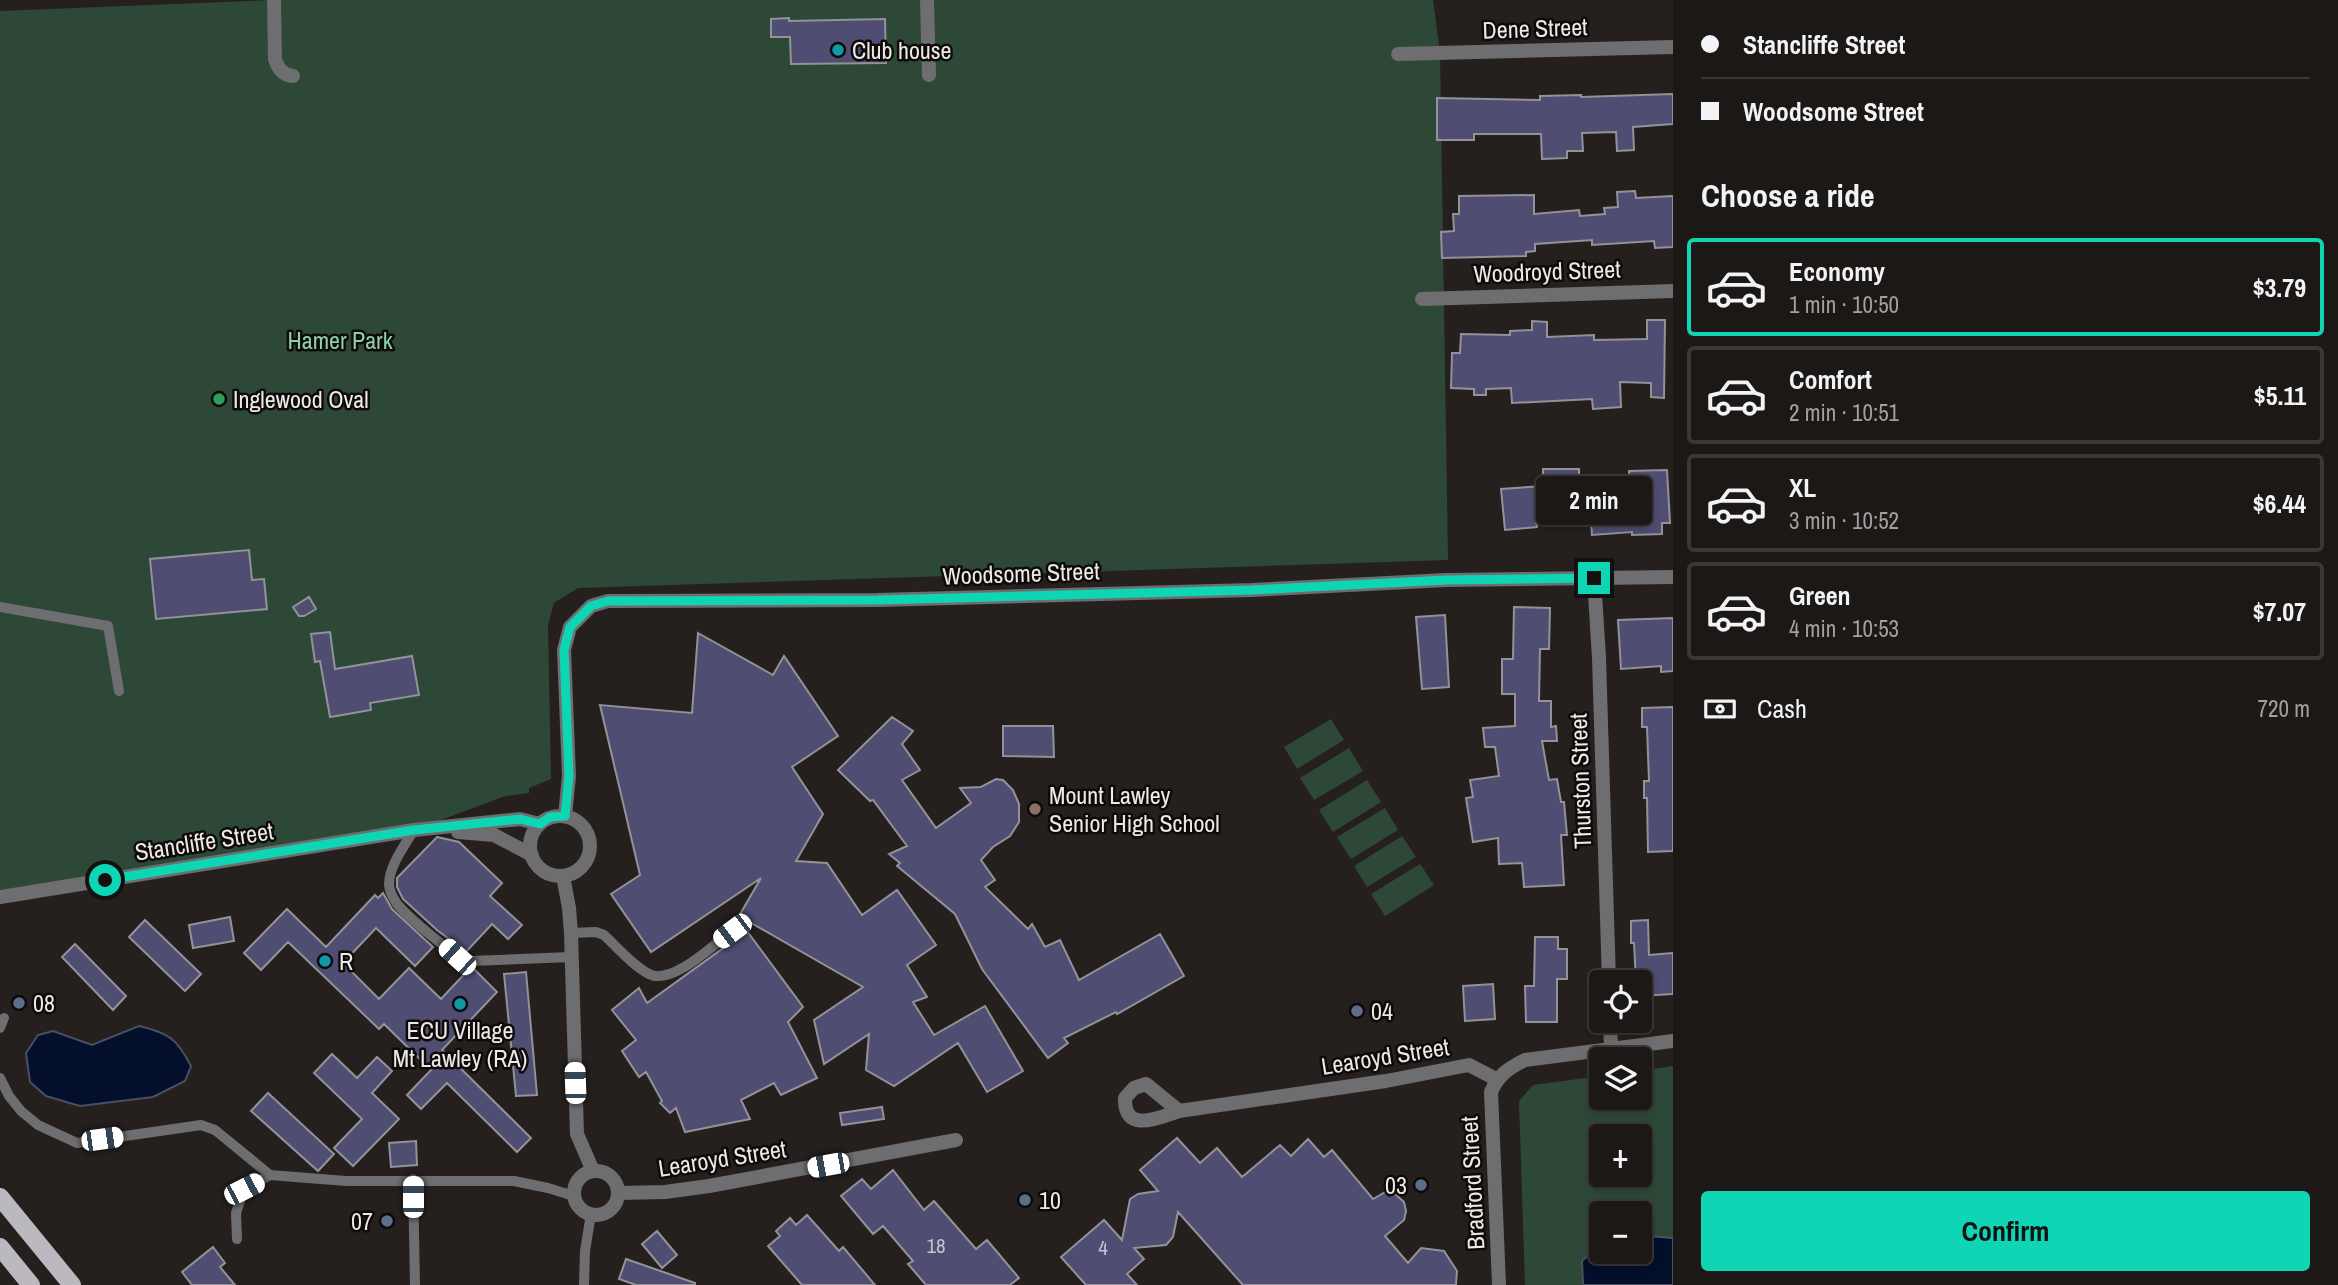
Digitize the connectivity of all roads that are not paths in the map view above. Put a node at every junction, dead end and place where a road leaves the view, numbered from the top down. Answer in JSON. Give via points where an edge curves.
{"nodes":[{"id":1,"x":274,"y":0,"type":"edge"},
{"id":2,"x":927,"y":0,"type":"edge"},
{"id":3,"x":1673,"y":47,"type":"edge"},
{"id":4,"x":1398,"y":54,"type":"dead end"},
{"id":5,"x":929,"y":75,"type":"dead end"},
{"id":6,"x":293,"y":76,"type":"dead end"},
{"id":7,"x":1673,"y":290,"type":"edge"},
{"id":8,"x":1422,"y":299,"type":"dead end"},
{"id":9,"x":1673,"y":577,"type":"edge"},
{"id":10,"x":1594,"y":578,"type":"junction"},
{"id":11,"x":0,"y":607,"type":"edge"},
{"id":12,"x":118,"y":691,"type":"dead end"},
{"id":13,"x":565,"y":816,"type":"junction"},
{"id":14,"x":540,"y":824,"type":"junction"},
{"id":15,"x":414,"y":830,"type":"junction"},
{"id":16,"x":532,"y":855,"type":"junction"},
{"id":17,"x":564,"y":876,"type":"junction"},
{"id":18,"x":0,"y":897,"type":"edge"},
{"id":19,"x":732,"y":931,"type":"dead end"},
{"id":20,"x":571,"y":933,"type":"junction"},
{"id":21,"x":571,"y":957,"type":"junction"},
{"id":22,"x":1609,"y":970,"type":"edge"},
{"id":23,"x":1673,"y":1041,"type":"edge"},
{"id":24,"x":1626,"y":1047,"type":"edge"},
{"id":25,"x":1589,"y":1052,"type":"edge"},
{"id":26,"x":0,"y":1078,"type":"edge"},
{"id":27,"x":1496,"y":1079,"type":"junction"},
{"id":28,"x":1179,"y":1111,"type":"dead end"},
{"id":29,"x":956,"y":1140,"type":"dead end"},
{"id":30,"x":593,"y":1171,"type":"junction"},
{"id":31,"x":270,"y":1175,"type":"junction"},
{"id":32,"x":413,"y":1179,"type":"junction"},
{"id":33,"x":619,"y":1193,"type":"junction"},
{"id":34,"x":574,"y":1196,"type":"junction"},
{"id":35,"x":0,"y":1198,"type":"edge"},
{"id":36,"x":591,"y":1214,"type":"junction"},
{"id":37,"x":237,"y":1239,"type":"dead end"},
{"id":38,"x":0,"y":1247,"type":"edge"},
{"id":39,"x":31,"y":1285,"type":"edge"},
{"id":40,"x":72,"y":1285,"type":"edge"},
{"id":41,"x":415,"y":1285,"type":"edge"},
{"id":42,"x":584,"y":1285,"type":"edge"},
{"id":43,"x":1499,"y":1285,"type":"edge"}],
"edges":[{"from":1,"to":6,"type":"street","via":[[275,59],[286,75]]},
{"from":2,"to":5,"type":"street"},
{"from":3,"to":4,"type":"street","name":"Dene Street"},
{"from":7,"to":8,"type":"street","name":"Woodroyd Street"},
{"from":9,"to":10,"type":"street","name":"Woodsome Street"},
{"from":10,"to":13,"type":"street","name":"Woodsome Street","via":[[877,600],[608,601],[591,606],[570,627],[564,650],[569,776]]},
{"from":10,"to":22,"type":"street","name":"Thurston Street"},
{"from":11,"to":12,"type":"lane","via":[[108,626]]},
{"from":13,"to":14,"type":"street","name":"Stancliffe Street","via":[[550,817]]},
{"from":13,"to":17,"type":"street","via":[[582,825],[590,842],[581,868]]},
{"from":14,"to":15,"type":"street","name":"Stancliffe Street","via":[[520,819]]},
{"from":14,"to":16,"type":"street","via":[[532,835]]},
{"from":15,"to":16,"type":"street","name":"Stancliffe Street","via":[[494,835]]},
{"from":15,"to":18,"type":"street","name":"Stancliffe Street"},
{"from":15,"to":21,"type":"lane","via":[[389,880],[390,891],[397,904],[457,957],[470,961]]},
{"from":16,"to":17,"type":"street","name":"Stancliffe Street","via":[[546,872]]},
{"from":17,"to":20,"type":"street"},
{"from":19,"to":20,"type":"lane","via":[[676,973],[663,977],[651,976],[596,932]]},
{"from":20,"to":21,"type":"street"},
{"from":21,"to":30,"type":"street","via":[[576,1134]]},
{"from":23,"to":24,"type":"street"},
{"from":25,"to":27,"type":"street","via":[[1525,1060]]},
{"from":26,"to":31,"type":"lane","via":[[21,1111],[38,1125],[77,1143],[201,1125],[215,1130]]},
{"from":27,"to":28,"type":"street","name":"Learoyd Street","via":[[1469,1065]]},
{"from":27,"to":43,"type":"street","name":"Bradford Street","via":[[1491,1092]]},
{"from":29,"to":33,"type":"street","name":"Learoyd Street","via":[[665,1192]]},
{"from":30,"to":33,"type":"street","via":[[612,1176]]},
{"from":30,"to":34,"type":"street","via":[[580,1177]]},
{"from":31,"to":32,"type":"lane","via":[[346,1181]]},
{"from":31,"to":37,"type":"lane","via":[[244,1189],[236,1213]]},
{"from":32,"to":34,"type":"lane","via":[[514,1181]]},
{"from":32,"to":41,"type":"lane"},
{"from":33,"to":36,"type":"street","via":[[610,1211]]},
{"from":34,"to":36,"type":"street","via":[[580,1208]]},
{"from":35,"to":40,"type":"main road"},
{"from":36,"to":42,"type":"lane"},
{"from":38,"to":39,"type":"main road"}]}
